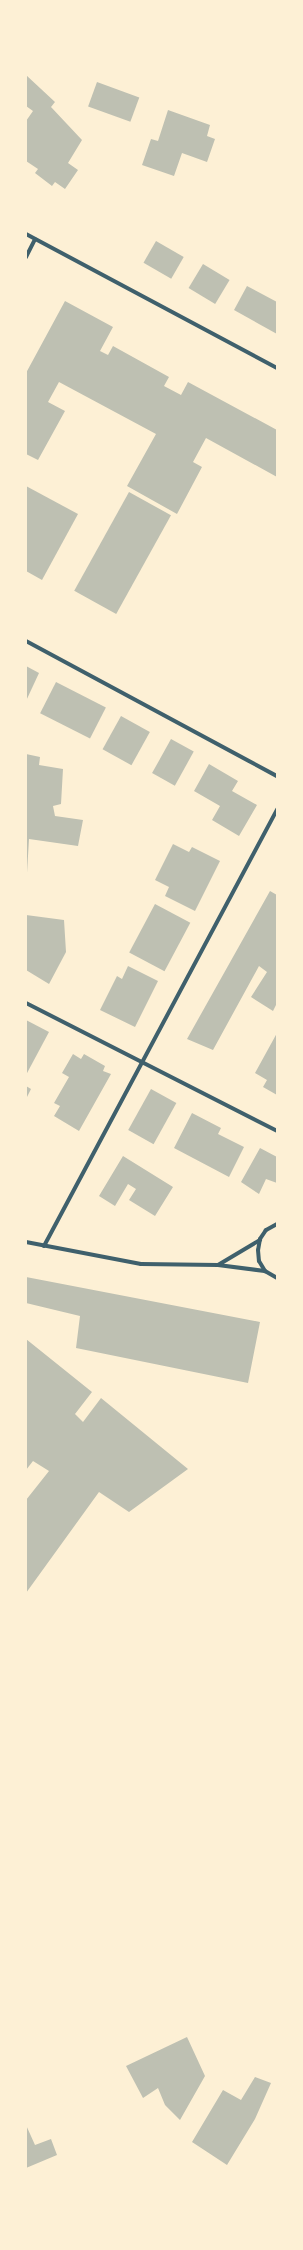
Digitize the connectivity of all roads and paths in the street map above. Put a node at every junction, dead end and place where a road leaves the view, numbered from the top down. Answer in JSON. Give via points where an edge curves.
{"nodes":[{"id":1,"x":26,"y":234,"type":"edge"},
{"id":2,"x":35,"y":239,"type":"junction"},
{"id":3,"x":26,"y":257,"type":"edge"},
{"id":4,"x":277,"y":368,"type":"edge"},
{"id":5,"x":26,"y":641,"type":"edge"},
{"id":6,"x":277,"y":776,"type":"edge"},
{"id":7,"x":277,"y":809,"type":"edge"},
{"id":8,"x":26,"y":1003,"type":"edge"},
{"id":9,"x":145,"y":1062,"type":"junction"},
{"id":10,"x":277,"y":1131,"type":"edge"},
{"id":11,"x":277,"y":1224,"type":"edge"},
{"id":12,"x":260,"y":1239,"type":"junction"},
{"id":13,"x":26,"y":1242,"type":"edge"},
{"id":14,"x":44,"y":1246,"type":"junction"},
{"id":15,"x":218,"y":1265,"type":"junction"},
{"id":16,"x":265,"y":1271,"type":"junction"},
{"id":17,"x":277,"y":1278,"type":"edge"}],
"edges":[{"from":1,"to":2,"type":"street"},
{"from":2,"to":3,"type":"street"},
{"from":2,"to":4,"type":"street"},
{"from":5,"to":6,"type":"street"},
{"from":7,"to":9,"type":"street"},
{"from":8,"to":9,"type":"street"},
{"from":9,"to":10,"type":"street"},
{"from":9,"to":14,"type":"street"},
{"from":11,"to":12,"type":"street","via":[[266,1230]]},
{"from":12,"to":15,"type":"street"},
{"from":12,"to":16,"type":"street","via":[[259,1261]]},
{"from":13,"to":14,"type":"street"},
{"from":14,"to":15,"type":"street","via":[[141,1264]]},
{"from":15,"to":16,"type":"street"},
{"from":16,"to":17,"type":"street"}]}
